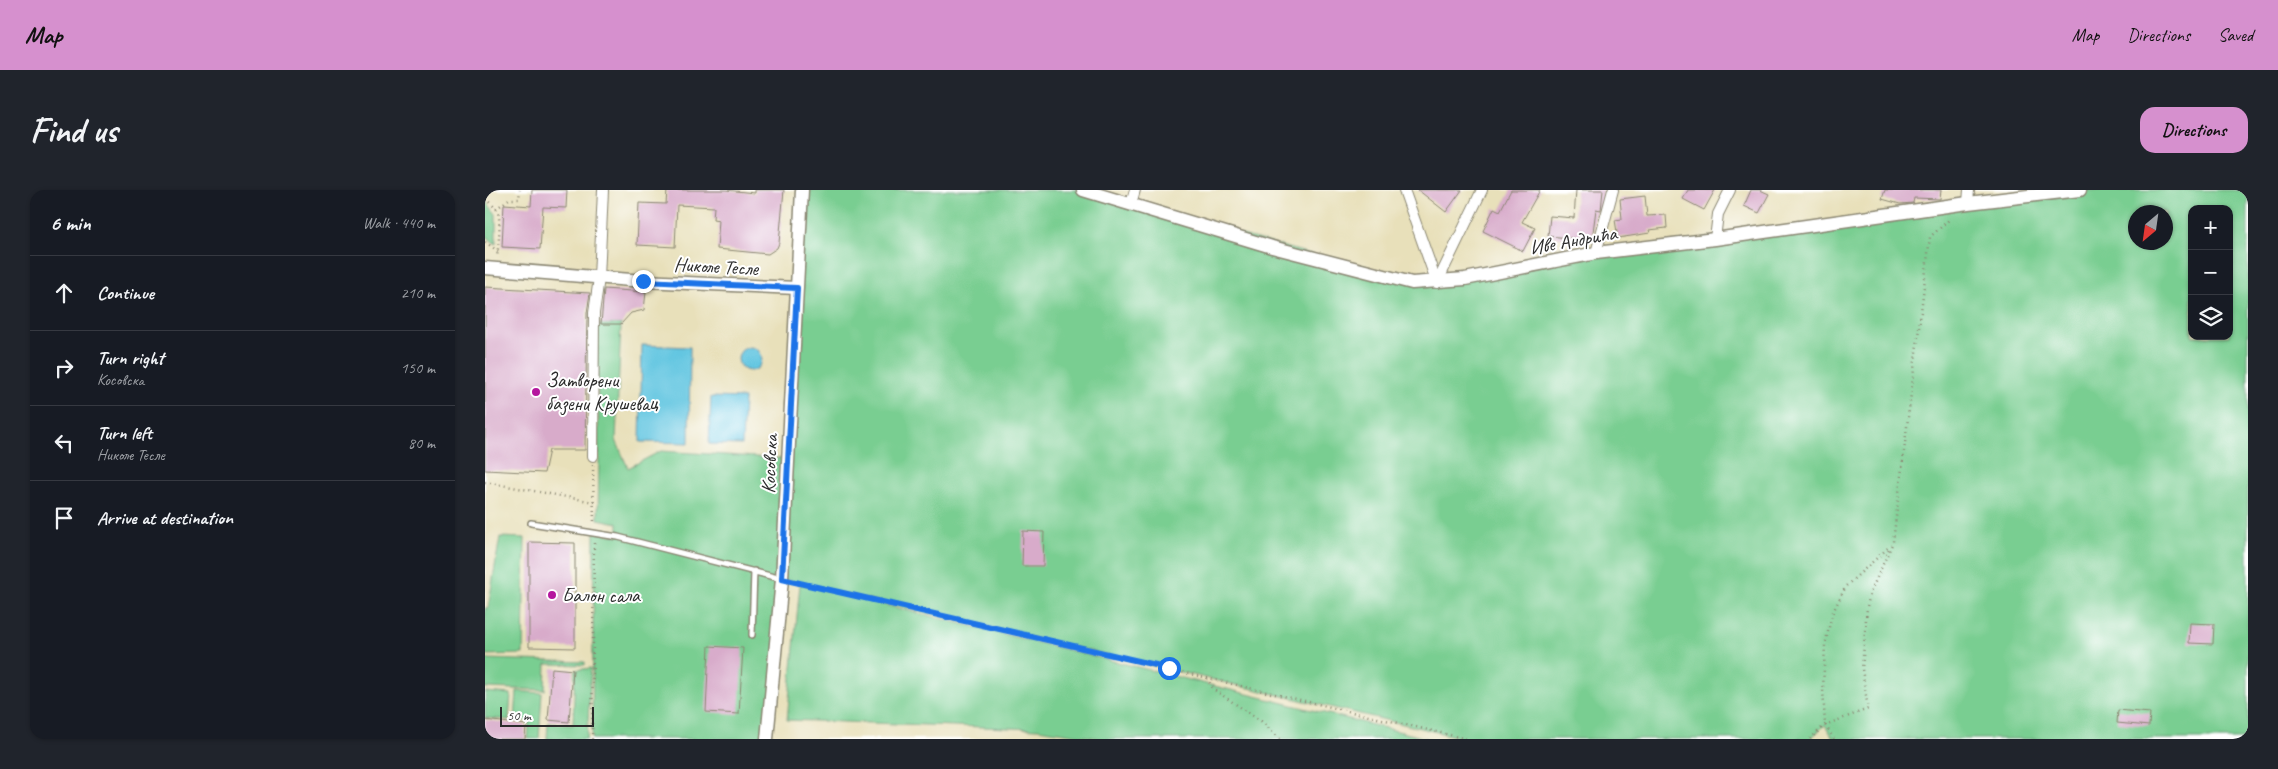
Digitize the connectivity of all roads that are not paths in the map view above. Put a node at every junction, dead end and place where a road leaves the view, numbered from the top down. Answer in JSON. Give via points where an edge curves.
{"nodes":[{"id":1,"x":603,"y":190,"type":"edge"},
{"id":2,"x":802,"y":190,"type":"edge"},
{"id":3,"x":1083,"y":190,"type":"edge"},
{"id":4,"x":1135,"y":190,"type":"edge"},
{"id":5,"x":1404,"y":190,"type":"edge"},
{"id":6,"x":1482,"y":190,"type":"edge"},
{"id":7,"x":1613,"y":190,"type":"edge"},
{"id":8,"x":1730,"y":190,"type":"edge"},
{"id":9,"x":2078,"y":190,"type":"edge"},
{"id":10,"x":2012,"y":194,"type":"edge"},
{"id":11,"x":1968,"y":196,"type":"edge"},
{"id":12,"x":1131,"y":204,"type":"junction"},
{"id":13,"x":1715,"y":239,"type":"junction"},
{"id":14,"x":1596,"y":253,"type":"junction"},
{"id":15,"x":490,"y":269,"type":"edge"},
{"id":16,"x":599,"y":278,"type":"junction"},
{"id":17,"x":1437,"y":283,"type":"junction"},
{"id":18,"x":797,"y":288,"type":"junction"},
{"id":19,"x":593,"y":456,"type":"road end"},
{"id":20,"x":531,"y":523,"type":"dead end"},
{"id":21,"x":754,"y":571,"type":"junction"},
{"id":22,"x":782,"y":579,"type":"junction"},
{"id":23,"x":752,"y":635,"type":"dead end"},
{"id":24,"x":767,"y":739,"type":"edge"}],
"edges":[{"from":1,"to":16,"type":"street"},
{"from":2,"to":18,"type":"street","name":"Косовска"},
{"from":3,"to":12,"type":"street","name":"Иве Андрића"},
{"from":4,"to":12,"type":"street"},
{"from":5,"to":17,"type":"street"},
{"from":6,"to":17,"type":"street"},
{"from":7,"to":14,"type":"street"},
{"from":8,"to":13,"type":"street","via":[[1718,214]]},
{"from":9,"to":10,"type":"street","name":"Иве Андрића"},
{"from":10,"to":11,"type":"street","name":"Иве Андрића"},
{"from":11,"to":13,"type":"street","name":"Иве Андрића"},
{"from":12,"to":17,"type":"street","name":"Иве Андрића","via":[[1389,278],[1412,283]]},
{"from":13,"to":14,"type":"street","name":"Иве Андрића"},
{"from":14,"to":17,"type":"street","name":"Иве Андрића"},
{"from":15,"to":16,"type":"street","name":"Николе Тесле"},
{"from":16,"to":18,"type":"street","name":"Николе Тесле"},
{"from":16,"to":19,"type":"street","via":[[595,313]]},
{"from":18,"to":22,"type":"street","name":"Косовска"},
{"from":20,"to":21,"type":"lane","via":[[594,532]]},
{"from":21,"to":22,"type":"lane"},
{"from":21,"to":23,"type":"lane"},
{"from":22,"to":24,"type":"street","name":"Косовска"}]}
